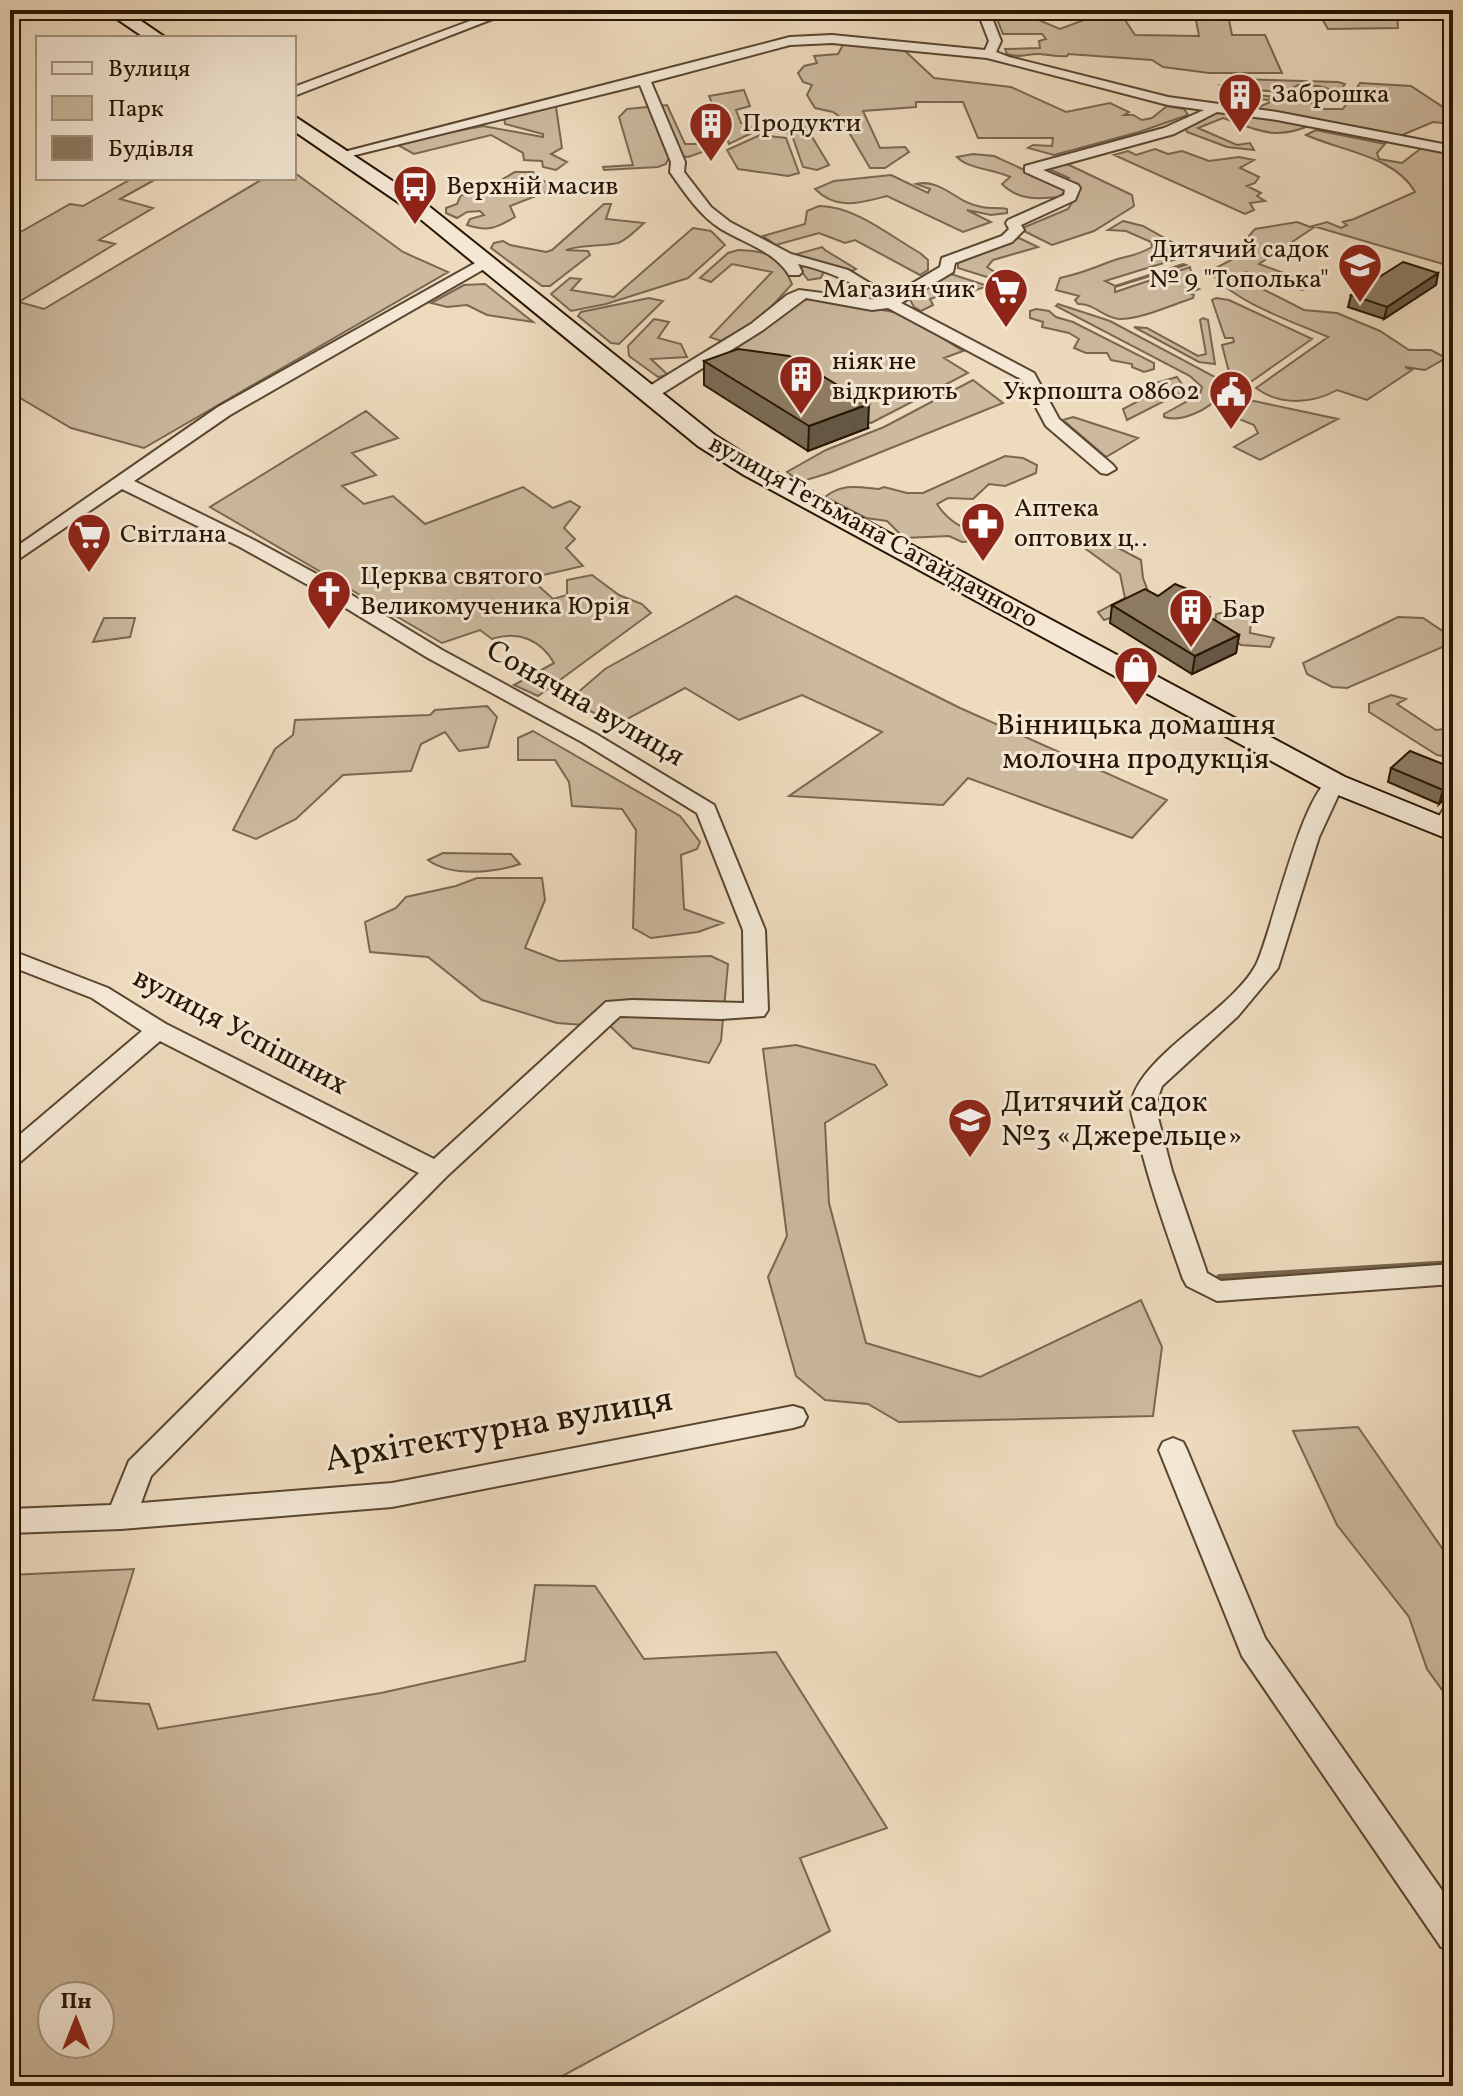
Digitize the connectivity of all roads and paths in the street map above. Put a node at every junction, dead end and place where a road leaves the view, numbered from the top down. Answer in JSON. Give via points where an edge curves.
{"nodes":[{"id":1,"x":36,"y":10,"type":"edge"},
{"id":2,"x":113,"y":10,"type":"edge"},
{"id":3,"x":510,"y":10,"type":"edge"},
{"id":4,"x":983,"y":10,"type":"edge"},
{"id":5,"x":10,"y":18,"type":"edge"},
{"id":6,"x":154,"y":36,"type":"edge"},
{"id":7,"x":989,"y":54,"type":"junction"},
{"id":8,"x":644,"y":80,"type":"junction"},
{"id":9,"x":296,"y":91,"type":"edge"},
{"id":10,"x":1211,"y":108,"type":"junction"},
{"id":11,"x":296,"y":123,"type":"edge"},
{"id":12,"x":1453,"y":150,"type":"edge"},
{"id":13,"x":343,"y":154,"type":"junction"},
{"id":14,"x":787,"y":258,"type":"junction"},
{"id":15,"x":486,"y":262,"type":"junction"},
{"id":16,"x":804,"y":293,"type":"junction"},
{"id":17,"x":890,"y":303,"type":"junction"},
{"id":18,"x":649,"y":394,"type":"junction"},
{"id":19,"x":1107,"y":469,"type":"dead end"},
{"id":20,"x":123,"y":483,"type":"junction"},
{"id":21,"x":10,"y":559,"type":"edge"},
{"id":22,"x":1334,"y":783,"type":"junction"},
{"id":23,"x":1450,"y":824,"type":"edge"},
{"id":24,"x":10,"y":957,"type":"edge"},
{"id":25,"x":158,"y":1030,"type":"junction"},
{"id":26,"x":10,"y":1157,"type":"edge"},
{"id":27,"x":437,"y":1171,"type":"junction"},
{"id":28,"x":1453,"y":1274,"type":"edge"},
{"id":29,"x":793,"y":1417,"type":"dead end"},
{"id":30,"x":1173,"y":1450,"type":"dead end"},
{"id":31,"x":121,"y":1517,"type":"junction"},
{"id":32,"x":10,"y":1521,"type":"edge"},
{"id":33,"x":1453,"y":1935,"type":"edge"}],
"edges":[{"from":1,"to":5,"type":"street"},
{"from":2,"to":6,"type":"main road"},
{"from":3,"to":9,"type":"street"},
{"from":4,"to":7,"type":"street","via":[[995,41]]},
{"from":7,"to":8,"type":"street","via":[[832,39],[790,41]]},
{"from":7,"to":10,"type":"street"},
{"from":8,"to":13,"type":"street"},
{"from":8,"to":14,"type":"street","via":[[678,162],[677,172],[706,210]]},
{"from":10,"to":12,"type":"street"},
{"from":10,"to":17,"type":"street","via":[[1169,131],[1030,169],[1073,188],[1070,197],[1013,223],[1017,230],[1007,239],[947,261],[948,269]]},
{"from":11,"to":13,"type":"main road","name":"вулиця Гетьмана Сагайдачного"},
{"from":13,"to":15,"type":"main road","name":"вулиця Гетьмана Сагайдачного"},
{"from":14,"to":16,"type":"street"},
{"from":14,"to":17,"type":"street","via":[[810,260],[880,293]]},
{"from":15,"to":18,"type":"main road","name":"вулиця Гетьмана Сагайдачного"},
{"from":15,"to":20,"type":"street","via":[[224,411]]},
{"from":16,"to":17,"type":"street","via":[[872,305]]},
{"from":16,"to":18,"type":"street"},
{"from":17,"to":19,"type":"street","via":[[1028,376],[1052,422]]},
{"from":18,"to":22,"type":"main road","name":"вулиця Гетьмана Сагайдачного","via":[[707,441],[803,499]]},
{"from":20,"to":21,"type":"street"},
{"from":20,"to":27,"type":"street","name":"Сонячна вулиця","via":[[315,581],[706,810],[754,930],[756,1010],[614,1008]]},
{"from":22,"to":23,"type":"main road","name":"вулиця Гетьмана Сагайдачного"},
{"from":22,"to":28,"type":"street","via":[[1308,837],[1266,968],[1230,1010],[1151,1082],[1143,1106],[1196,1279],[1217,1291]]},
{"from":24,"to":25,"type":"street","name":"вулиця Успішних","via":[[100,993]]},
{"from":25,"to":26,"type":"street"},
{"from":25,"to":27,"type":"street","name":"вулиця Успішних"},
{"from":27,"to":31,"type":"street","via":[[139,1469]]},
{"from":29,"to":31,"type":"street","name":"Архітектурна вулиця","via":[[392,1495]]},
{"from":30,"to":33,"type":"street","via":[[1253,1646]]},
{"from":31,"to":32,"type":"street","name":"Архітектурна вулиця"}]}
